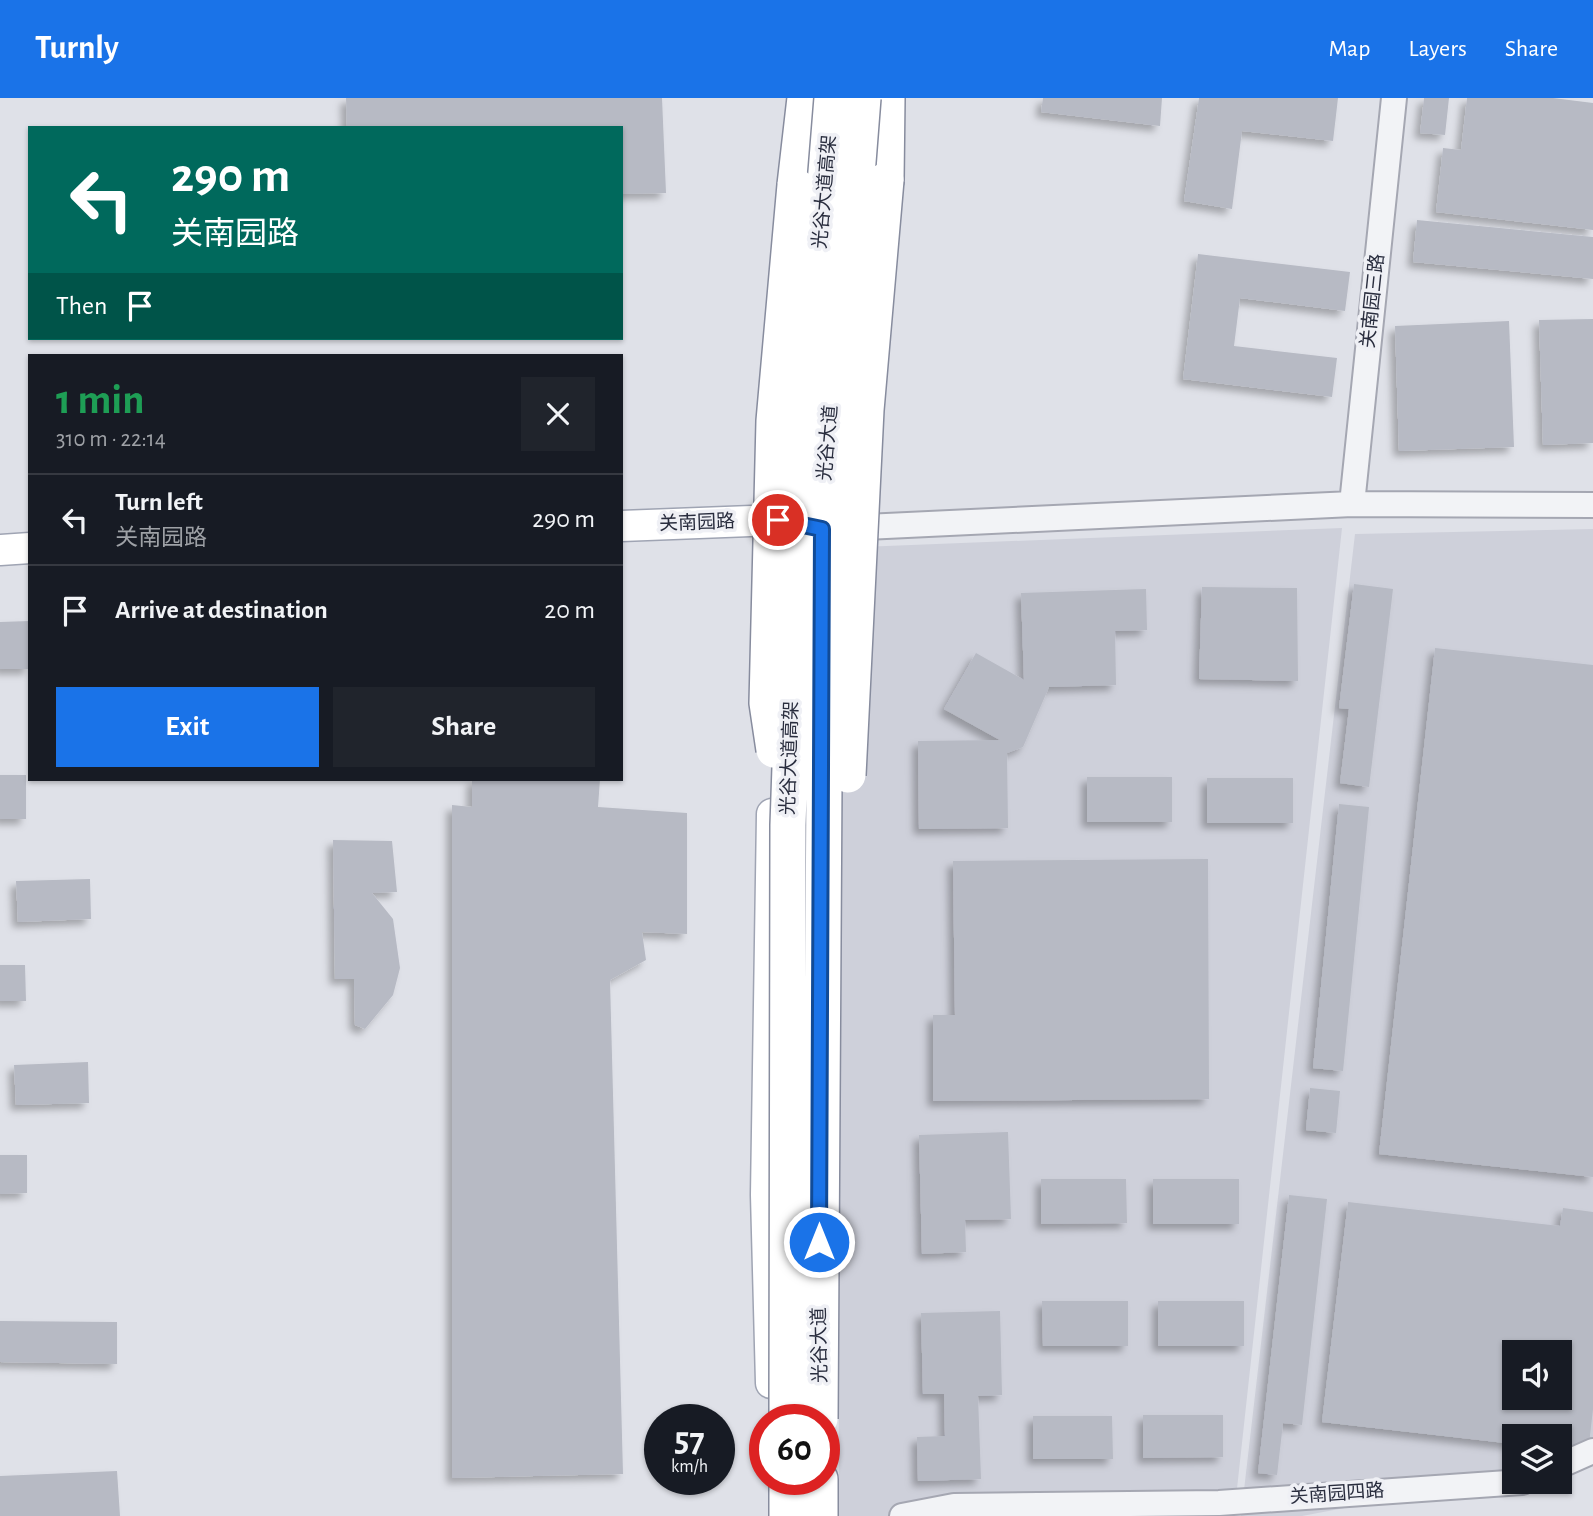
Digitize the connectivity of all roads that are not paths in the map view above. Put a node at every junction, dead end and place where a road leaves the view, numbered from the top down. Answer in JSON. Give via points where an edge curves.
{"nodes":[{"id":1,"x":806,"y":98,"type":"edge"},
{"id":2,"x":818,"y":98,"type":"edge"},
{"id":3,"x":832,"y":98,"type":"edge"},
{"id":4,"x":865,"y":98,"type":"edge"},
{"id":5,"x":887,"y":98,"type":"edge"},
{"id":6,"x":1394,"y":98,"type":"edge"},
{"id":7,"x":1352,"y":505,"type":"junction"},
{"id":8,"x":1593,"y":505,"type":"edge"},
{"id":9,"x":623,"y":526,"type":"edge"},
{"id":10,"x":778,"y":526,"type":"junction"},
{"id":11,"x":822,"y":529,"type":"junction"},
{"id":12,"x":623,"y":539,"type":"edge"},
{"id":13,"x":28,"y":548,"type":"edge"},
{"id":14,"x":0,"y":550,"type":"edge"},
{"id":15,"x":28,"y":559,"type":"edge"},
{"id":16,"x":0,"y":561,"type":"edge"},
{"id":17,"x":787,"y":837,"type":"junction"},
{"id":18,"x":823,"y":972,"type":"junction"},
{"id":19,"x":771,"y":1404,"type":"edge"},
{"id":20,"x":787,"y":1404,"type":"edge"},
{"id":21,"x":820,"y":1404,"type":"edge"},
{"id":22,"x":820,"y":1404,"type":"edge"},
{"id":23,"x":1593,"y":1451,"type":"edge"},
{"id":24,"x":1572,"y":1460,"type":"edge"},
{"id":25,"x":1502,"y":1483,"type":"edge"},
{"id":26,"x":771,"y":1495,"type":"edge"},
{"id":27,"x":787,"y":1495,"type":"edge"},
{"id":28,"x":821,"y":1495,"type":"edge"},
{"id":29,"x":770,"y":1516,"type":"edge"},
{"id":30,"x":787,"y":1516,"type":"edge"},
{"id":31,"x":821,"y":1516,"type":"edge"},
{"id":32,"x":902,"y":1516,"type":"edge"}],
"edges":[{"from":1,"to":17,"type":"highway","bridge":true,"via":[[774,421],[767,676]]},
{"from":2,"to":10,"type":"main road"},
{"from":3,"to":17,"type":"highway","name":"光谷大道高架","bridge":true,"via":[[799,505]]},
{"from":4,"to":11,"type":"main road","name":"光谷大道"},
{"from":4,"to":18,"type":"highway","name":"光谷大道高架","bridge":true,"via":[[831,508]]},
{"from":5,"to":18,"type":"highway","bridge":true,"via":[[886,180],[866,410],[844,859]]},
{"from":6,"to":7,"type":"street","name":"关南园三路"},
{"from":7,"to":8,"type":"street"},
{"from":7,"to":11,"type":"street"},
{"from":9,"to":10,"type":"main road","name":"关南园路"},
{"from":10,"to":11,"type":"main road","name":"关南园路"},
{"from":10,"to":12,"type":"main road","name":"关南园路"},
{"from":10,"to":19,"type":"main road","via":[[766,1182]]},
{"from":11,"to":21,"type":"main road","name":"光谷大道"},
{"from":13,"to":14,"type":"main road"},
{"from":15,"to":16,"type":"main road"},
{"from":17,"to":20,"type":"highway","name":"光谷大道高架","bridge":true},
{"from":18,"to":22,"type":"highway","name":"光谷大道高架","bridge":true},
{"from":23,"to":24,"type":"street"},
{"from":25,"to":32,"type":"street","name":"关南园四路","via":[[1219,1503],[954,1506]]},
{"from":26,"to":29,"type":"main road"},
{"from":27,"to":30,"type":"highway"},
{"from":28,"to":31,"type":"highway"}]}
